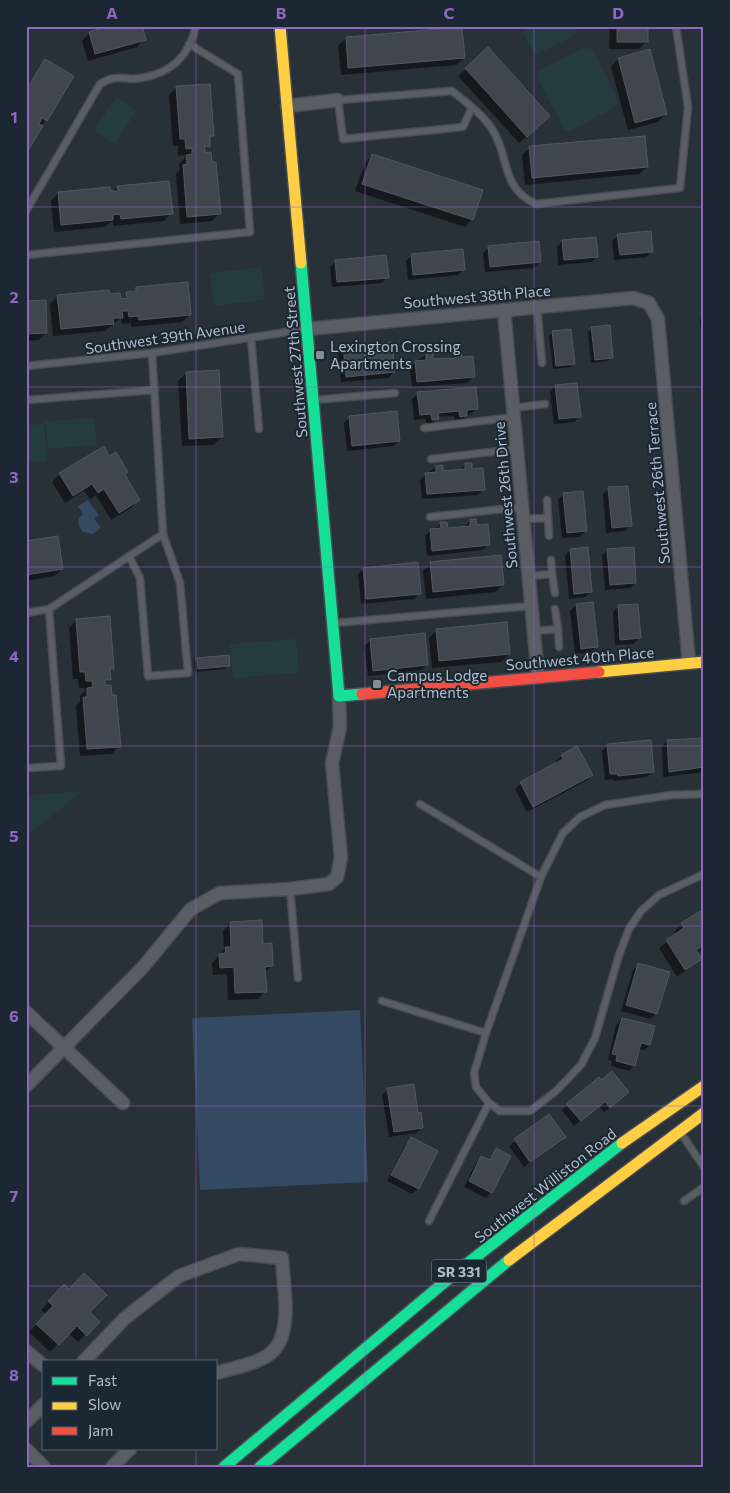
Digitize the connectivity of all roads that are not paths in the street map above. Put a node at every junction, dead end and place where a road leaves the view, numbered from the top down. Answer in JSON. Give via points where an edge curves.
{"nodes":[{"id":1,"x":196,"y":26,"type":"edge"},
{"id":2,"x":280,"y":26,"type":"edge"},
{"id":3,"x":676,"y":26,"type":"edge"},
{"id":4,"x":189,"y":44,"type":"junction"},
{"id":5,"x":338,"y":100,"type":"junction"},
{"id":6,"x":287,"y":106,"type":"junction"},
{"id":7,"x":472,"y":107,"type":"junction"},
{"id":8,"x":26,"y":211,"type":"edge"},
{"id":9,"x":26,"y":255,"type":"edge"},
{"id":10,"x":649,"y":303,"type":"joint"},
{"id":11,"x":537,"y":307,"type":"junction"},
{"id":12,"x":504,"y":310,"type":"junction"},
{"id":13,"x":307,"y":329,"type":"junction"},
{"id":14,"x":251,"y":338,"type":"junction"},
{"id":15,"x":152,"y":353,"type":"junction"},
{"id":16,"x":542,"y":363,"type":"dead end"},
{"id":17,"x":26,"y":366,"type":"edge"},
{"id":18,"x":155,"y":390,"type":"junction"},
{"id":19,"x":395,"y":392,"type":"dead end"},
{"id":20,"x":26,"y":400,"type":"edge"},
{"id":21,"x":313,"y":400,"type":"junction"},
{"id":22,"x":545,"y":404,"type":"dead end"},
{"id":23,"x":513,"y":412,"type":"junction"},
{"id":24,"x":424,"y":428,"type":"dead end"},
{"id":25,"x":259,"y":429,"type":"dead end"},
{"id":26,"x":517,"y":448,"type":"junction"},
{"id":27,"x":431,"y":458,"type":"dead end"},
{"id":28,"x":546,"y":500,"type":"dead end"},
{"id":29,"x":522,"y":513,"type":"junction"},
{"id":30,"x":430,"y":517,"type":"dead end"},
{"id":31,"x":548,"y":518,"type":"junction"},
{"id":32,"x":163,"y":534,"type":"junction"},
{"id":33,"x":549,"y":536,"type":"dead end"},
{"id":34,"x":129,"y":556,"type":"junction"},
{"id":35,"x":551,"y":560,"type":"dead end"},
{"id":36,"x":552,"y":574,"type":"junction"},
{"id":37,"x":528,"y":576,"type":"junction"},
{"id":38,"x":555,"y":593,"type":"dead end"},
{"id":39,"x":531,"y":606,"type":"junction"},
{"id":40,"x":49,"y":609,"type":"junction"},
{"id":41,"x":555,"y":609,"type":"dead end"},
{"id":42,"x":26,"y":613,"type":"edge"},
{"id":43,"x":333,"y":623,"type":"junction"},
{"id":44,"x":558,"y":629,"type":"junction"},
{"id":45,"x":533,"y":631,"type":"junction"},
{"id":46,"x":559,"y":647,"type":"dead end"},
{"id":47,"x":704,"y":662,"type":"edge"},
{"id":48,"x":689,"y":663,"type":"junction"},
{"id":49,"x":538,"y":678,"type":"junction"},
{"id":50,"x":340,"y":696,"type":"junction"},
{"id":51,"x":26,"y":768,"type":"edge"},
{"id":52,"x":704,"y":794,"type":"edge"},
{"id":53,"x":420,"y":804,"type":"dead end"},
{"id":54,"x":704,"y":874,"type":"edge"},
{"id":55,"x":541,"y":876,"type":"junction"},
{"id":56,"x":290,"y":889,"type":"junction"},
{"id":57,"x":298,"y":978,"type":"dead end"},
{"id":58,"x":382,"y":1001,"type":"dead end"},
{"id":59,"x":26,"y":1012,"type":"edge"},
{"id":60,"x":486,"y":1033,"type":"junction"},
{"id":61,"x":63,"y":1048,"type":"junction"},
{"id":62,"x":26,"y":1086,"type":"edge"},
{"id":63,"x":704,"y":1086,"type":"edge"},
{"id":64,"x":122,"y":1103,"type":"dead end"},
{"id":65,"x":489,"y":1104,"type":"junction"},
{"id":66,"x":704,"y":1113,"type":"edge"},
{"id":67,"x":679,"y":1130,"type":"junction"},
{"id":68,"x":704,"y":1167,"type":"edge"},
{"id":69,"x":704,"y":1187,"type":"edge"},
{"id":70,"x":684,"y":1201,"type":"dead end"},
{"id":71,"x":429,"y":1221,"type":"dead end"},
{"id":72,"x":26,"y":1351,"type":"edge"},
{"id":73,"x":85,"y":1360,"type":"edge"},
{"id":74,"x":42,"y":1364,"type":"edge"},
{"id":75,"x":218,"y":1372,"type":"edge"},
{"id":76,"x":42,"y":1406,"type":"edge"},
{"id":77,"x":26,"y":1422,"type":"edge"},
{"id":78,"x":26,"y":1449,"type":"edge"},
{"id":79,"x":129,"y":1450,"type":"edge"},
{"id":80,"x":44,"y":1467,"type":"edge"},
{"id":81,"x":112,"y":1467,"type":"edge"},
{"id":82,"x":224,"y":1467,"type":"edge"},
{"id":83,"x":260,"y":1467,"type":"edge"}],
"edges":[{"from":1,"to":4,"type":"lane"},
{"from":2,"to":6,"type":"main road","name":"Southwest 27th Street"},
{"from":3,"to":7,"type":"lane","via":[[688,107],[680,188],[536,204],[522,198],[514,187],[493,130]]},
{"from":4,"to":8,"type":"lane","via":[[186,55],[169,68],[140,78],[109,78],[100,84]]},
{"from":4,"to":9,"type":"lane","via":[[238,74],[250,232]]},
{"from":5,"to":6,"type":"street"},
{"from":5,"to":7,"type":"lane","via":[[452,91]]},
{"from":5,"to":7,"type":"lane","via":[[343,139],[463,127]]},
{"from":6,"to":13,"type":"main road","name":"Southwest 27th Street"},
{"from":10,"to":11,"type":"street","name":"Southwest 38th Place","via":[[633,298]]},
{"from":10,"to":48,"type":"street","name":"Southwest 26th Terrace","via":[[658,319]]},
{"from":11,"to":12,"type":"street","name":"Southwest 38th Place"},
{"from":11,"to":16,"type":"lane"},
{"from":12,"to":13,"type":"street","name":"Southwest 38th Place"},
{"from":12,"to":23,"type":"street","name":"Southwest 26th Drive"},
{"from":13,"to":14,"type":"lane","name":"Southwest 39th Avenue"},
{"from":13,"to":21,"type":"main road","name":"Southwest 27th Street"},
{"from":14,"to":15,"type":"lane","name":"Southwest 39th Avenue"},
{"from":14,"to":25,"type":"lane"},
{"from":15,"to":17,"type":"lane","name":"Southwest 39th Avenue"},
{"from":15,"to":18,"type":"lane"},
{"from":18,"to":20,"type":"lane"},
{"from":18,"to":32,"type":"lane"},
{"from":19,"to":21,"type":"lane"},
{"from":21,"to":43,"type":"main road","name":"Southwest 27th Street"},
{"from":22,"to":23,"type":"lane"},
{"from":23,"to":24,"type":"lane"},
{"from":23,"to":26,"type":"street","name":"Southwest 26th Drive"},
{"from":26,"to":27,"type":"lane"},
{"from":26,"to":29,"type":"street","name":"Southwest 26th Drive"},
{"from":28,"to":31,"type":"lane"},
{"from":29,"to":30,"type":"lane"},
{"from":29,"to":31,"type":"lane"},
{"from":29,"to":37,"type":"street","name":"Southwest 26th Drive"},
{"from":31,"to":33,"type":"lane"},
{"from":32,"to":34,"type":"lane"},
{"from":32,"to":34,"type":"lane","via":[[180,583],[188,673],[148,676],[140,578]]},
{"from":34,"to":40,"type":"lane"},
{"from":35,"to":36,"type":"lane"},
{"from":36,"to":37,"type":"lane"},
{"from":36,"to":38,"type":"lane"},
{"from":37,"to":39,"type":"street","name":"Southwest 26th Drive"},
{"from":39,"to":43,"type":"lane"},
{"from":39,"to":45,"type":"street","name":"Southwest 26th Drive"},
{"from":40,"to":42,"type":"lane"},
{"from":40,"to":51,"type":"lane","via":[[61,766]]},
{"from":41,"to":44,"type":"lane"},
{"from":43,"to":50,"type":"main road","name":"Southwest 27th Street"},
{"from":44,"to":45,"type":"lane"},
{"from":44,"to":46,"type":"lane"},
{"from":45,"to":49,"type":"street","name":"Southwest 26th Drive"},
{"from":47,"to":48,"type":"main road","name":"Southwest 40th Place"},
{"from":48,"to":49,"type":"main road","name":"Southwest 40th Place"},
{"from":49,"to":50,"type":"main road","name":"Southwest 40th Place"},
{"from":50,"to":56,"type":"street","via":[[340,727],[332,763],[340,858],[337,877],[329,884]]},
{"from":52,"to":55,"type":"lane","via":[[671,795],[604,805],[580,818],[563,833]]},
{"from":53,"to":55,"type":"lane"},
{"from":54,"to":65,"type":"lane","via":[[659,895],[629,929],[618,955],[595,1038],[582,1065],[530,1111],[500,1111]]},
{"from":55,"to":60,"type":"lane"},
{"from":56,"to":57,"type":"lane"},
{"from":56,"to":61,"type":"street","via":[[220,893],[191,909],[144,967]]},
{"from":58,"to":60,"type":"lane"},
{"from":59,"to":61,"type":"street"},
{"from":60,"to":65,"type":"lane","via":[[474,1073],[476,1087]]},
{"from":61,"to":62,"type":"street"},
{"from":61,"to":64,"type":"street"},
{"from":63,"to":82,"type":"main road","name":"Southwest Williston Road","number":"SR 331","via":[[534,1210]]},
{"from":65,"to":71,"type":"lane"},
{"from":66,"to":67,"type":"main road","number":"SR 331"},
{"from":67,"to":68,"type":"lane"},
{"from":67,"to":83,"type":"main road","number":"SR 331","via":[[532,1241]]},
{"from":69,"to":70,"type":"lane"},
{"from":72,"to":74,"type":"street"},
{"from":73,"to":75,"type":"street","via":[[125,1318],[179,1276],[239,1254],[282,1258],[286,1328],[274,1350],[250,1363]]},
{"from":76,"to":77,"type":"street"},
{"from":78,"to":80,"type":"street"},
{"from":79,"to":81,"type":"street"}]}
